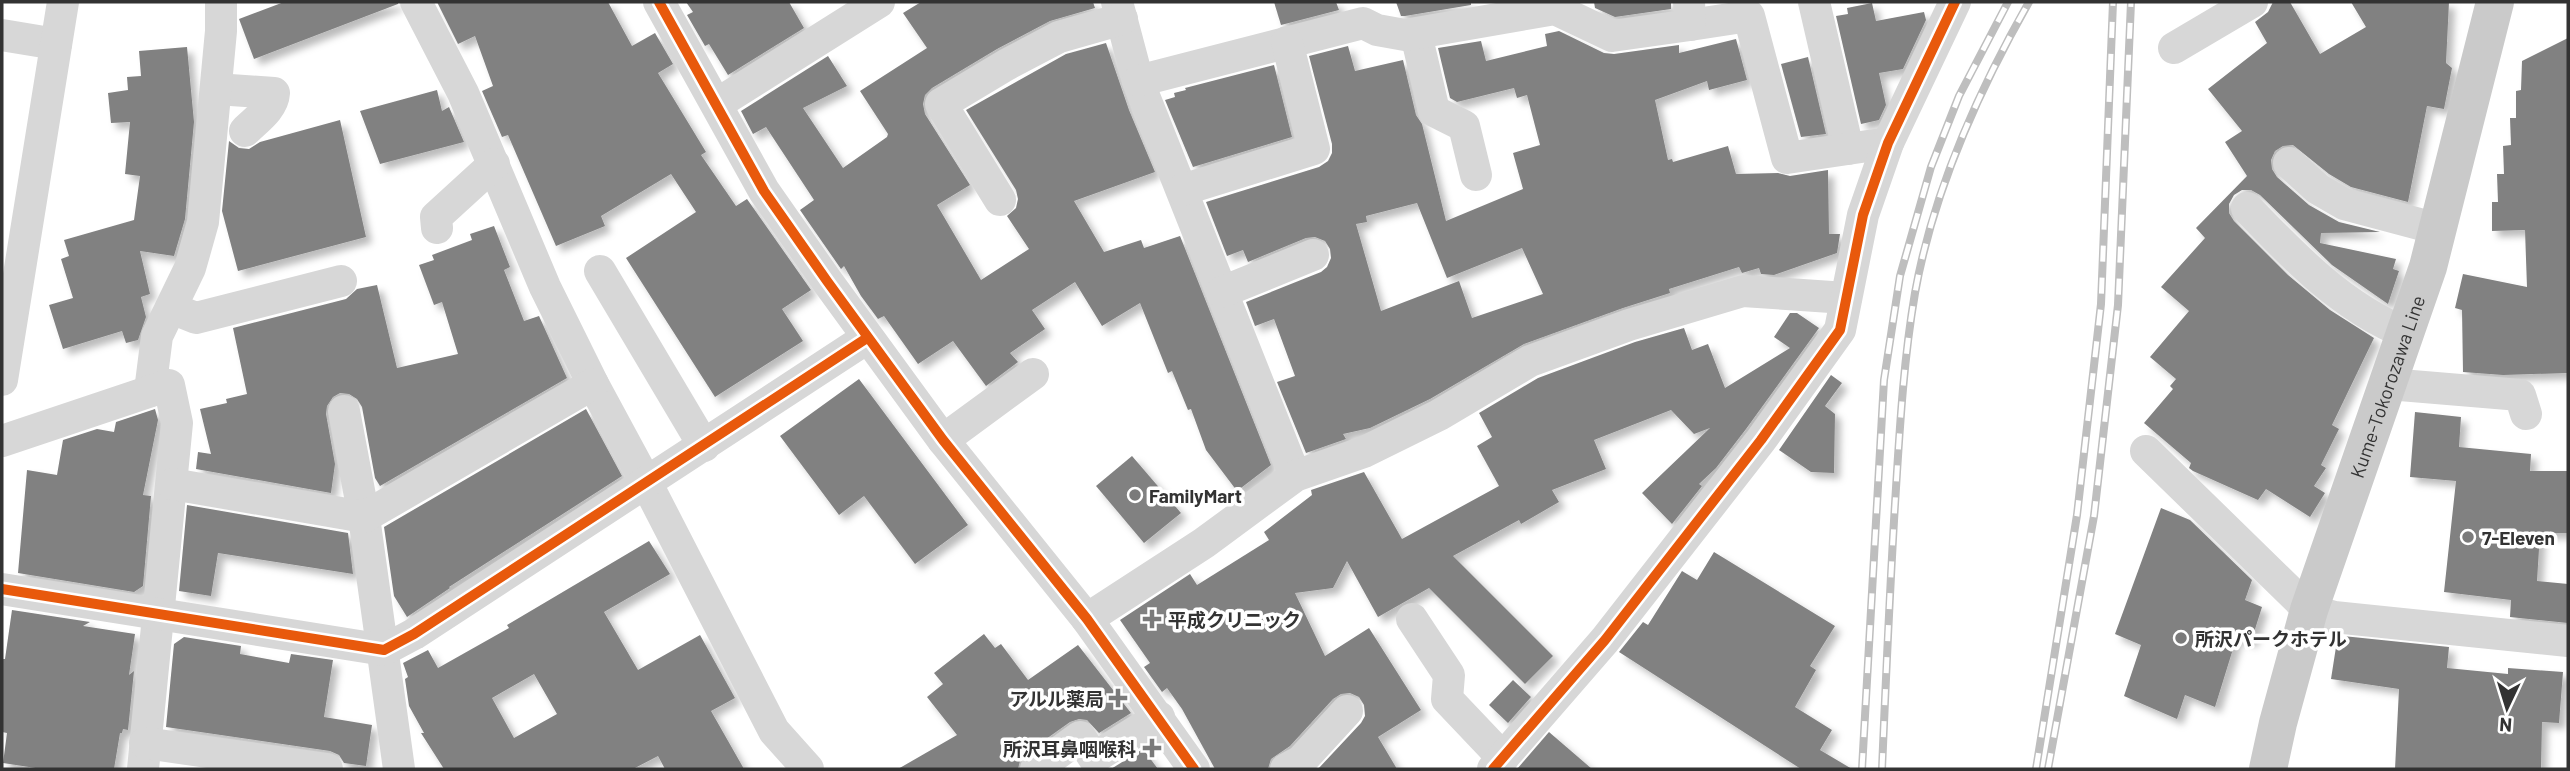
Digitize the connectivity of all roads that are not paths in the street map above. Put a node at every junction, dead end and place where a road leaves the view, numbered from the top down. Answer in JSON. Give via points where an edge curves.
{"nodes":[{"id":1,"x":63,"y":2,"type":"edge"},
{"id":2,"x":221,"y":2,"type":"edge"},
{"id":3,"x":416,"y":2,"type":"edge"},
{"id":4,"x":659,"y":2,"type":"edge"},
{"id":5,"x":879,"y":2,"type":"edge"},
{"id":6,"x":1814,"y":2,"type":"edge"},
{"id":7,"x":1955,"y":2,"type":"edge"},
{"id":8,"x":2252,"y":2,"type":"edge"},
{"id":9,"x":2495,"y":2,"type":"edge"},
{"id":10,"x":1120,"y":10,"type":"edge"},
{"id":11,"x":1367,"y":12,"type":"edge"},
{"id":12,"x":1689,"y":13,"type":"edge"},
{"id":13,"x":1416,"y":34,"type":"junction"},
{"id":14,"x":2,"y":35,"type":"edge"},
{"id":15,"x":1287,"y":43,"type":"junction"},
{"id":16,"x":56,"y":44,"type":"junction"},
{"id":17,"x":2174,"y":48,"type":"dead end"},
{"id":18,"x":1138,"y":81,"type":"junction"},
{"id":19,"x":216,"y":89,"type":"junction"},
{"id":20,"x":717,"y":104,"type":"junction"},
{"id":21,"x":245,"y":131,"type":"dead end"},
{"id":22,"x":1888,"y":143,"type":"junction"},
{"id":23,"x":1849,"y":149,"type":"junction"},
{"id":24,"x":2289,"y":163,"type":"dead end"},
{"id":25,"x":494,"y":164,"type":"junction"},
{"id":26,"x":1476,"y":175,"type":"dead end"},
{"id":27,"x":1182,"y":190,"type":"junction"},
{"id":28,"x":1000,"y":200,"type":"dead end"},
{"id":29,"x":2247,"y":208,"type":"dead end"},
{"id":30,"x":438,"y":228,"type":"dead end"},
{"id":31,"x":2438,"y":229,"type":"junction"},
{"id":32,"x":1313,"y":255,"type":"dead end"},
{"id":33,"x":600,"y":271,"type":"dead end"},
{"id":34,"x":341,"y":281,"type":"dead end"},
{"id":35,"x":1222,"y":292,"type":"junction"},
{"id":36,"x":1846,"y":298,"type":"junction"},
{"id":37,"x":171,"y":308,"type":"junction"},
{"id":38,"x":2406,"y":333,"type":"junction"},
{"id":39,"x":867,"y":338,"type":"junction"},
{"id":40,"x":1033,"y":374,"type":"dead end"},
{"id":41,"x":2,"y":380,"type":"edge"},
{"id":42,"x":593,"y":384,"type":"junction"},
{"id":43,"x":2389,"y":384,"type":"junction"},
{"id":44,"x":150,"y":391,"type":"junction"},
{"id":45,"x":344,"y":411,"type":"dead end"},
{"id":46,"x":2526,"y":414,"type":"dead end"},
{"id":47,"x":943,"y":440,"type":"junction"},
{"id":48,"x":2,"y":441,"type":"edge"},
{"id":49,"x":704,"y":446,"type":"junction"},
{"id":50,"x":2146,"y":452,"type":"dead end"},
{"id":51,"x":1295,"y":476,"type":"junction"},
{"id":52,"x":172,"y":484,"type":"junction"},
{"id":53,"x":647,"y":484,"type":"junction"},
{"id":54,"x":364,"y":517,"type":"junction"},
{"id":55,"x":2,"y":589,"type":"edge"},
{"id":56,"x":2309,"y":610,"type":"junction"},
{"id":57,"x":159,"y":614,"type":"junction"},
{"id":58,"x":1412,"y":618,"type":"dead end"},
{"id":59,"x":1087,"y":619,"type":"junction"},
{"id":60,"x":2568,"y":641,"type":"edge"},
{"id":61,"x":384,"y":650,"type":"junction"},
{"id":62,"x":1347,"y":711,"type":"dead end"},
{"id":63,"x":1158,"y":717,"type":"junction"},
{"id":64,"x":144,"y":756,"type":"edge"},
{"id":65,"x":1498,"y":764,"type":"edge"},
{"id":66,"x":327,"y":769,"type":"edge"},
{"id":67,"x":399,"y":769,"type":"edge"},
{"id":68,"x":808,"y":769,"type":"edge"},
{"id":69,"x":1036,"y":769,"type":"edge"},
{"id":70,"x":1194,"y":769,"type":"edge"},
{"id":71,"x":1286,"y":769,"type":"edge"},
{"id":72,"x":2268,"y":769,"type":"edge"}],
"edges":[{"from":1,"to":16,"type":"street"},
{"from":2,"to":19,"type":"street"},
{"from":3,"to":25,"type":"street"},
{"from":4,"to":20,"type":"street"},
{"from":5,"to":20,"type":"street"},
{"from":6,"to":23,"type":"street"},
{"from":7,"to":22,"type":"street"},
{"from":8,"to":17,"type":"street"},
{"from":9,"to":31,"type":"main road","name":"Kume-Tokorozawa Line"},
{"from":10,"to":18,"type":"street"},
{"from":10,"to":28,"type":"street","via":[[1059,37],[941,104]]},
{"from":11,"to":13,"type":"street","via":[[1377,30]]},
{"from":11,"to":15,"type":"street"},
{"from":12,"to":13,"type":"street","via":[[1612,36],[1555,9]]},
{"from":12,"to":23,"type":"street","via":[[1749,16],[1787,158]]},
{"from":13,"to":26,"type":"street","via":[[1434,111],[1464,126]]},
{"from":14,"to":16,"type":"street"},
{"from":15,"to":18,"type":"street"},
{"from":15,"to":27,"type":"street","via":[[1314,149]]},
{"from":16,"to":41,"type":"street"},
{"from":18,"to":27,"type":"street"},
{"from":19,"to":21,"type":"street","via":[[274,93],[267,109]]},
{"from":19,"to":37,"type":"street","via":[[203,222],[190,268]]},
{"from":20,"to":39,"type":"street","via":[[764,191]]},
{"from":22,"to":23,"type":"street"},
{"from":22,"to":36,"type":"street","via":[[1863,215]]},
{"from":24,"to":31,"type":"street","via":[[2318,189],[2344,204]]},
{"from":25,"to":30,"type":"street","via":[[436,217]]},
{"from":25,"to":42,"type":"street","via":[[545,287]]},
{"from":27,"to":35,"type":"street"},
{"from":29,"to":38,"type":"street","via":[[2361,311]]},
{"from":31,"to":38,"type":"main road","name":"Kume-Tokorozawa Line"},
{"from":32,"to":35,"type":"street"},
{"from":33,"to":49,"type":"street"},
{"from":34,"to":37,"type":"street","via":[[196,318]]},
{"from":35,"to":51,"type":"street"},
{"from":36,"to":51,"type":"street","via":[[1743,291],[1629,325],[1530,361],[1439,415],[1364,452]]},
{"from":36,"to":65,"type":"street","via":[[1840,330],[1761,440],[1605,640]]},
{"from":37,"to":44,"type":"street","via":[[157,336]]},
{"from":38,"to":43,"type":"main road","name":"Kume-Tokorozawa Line"},
{"from":39,"to":47,"type":"street"},
{"from":39,"to":49,"type":"street"},
{"from":40,"to":47,"type":"street"},
{"from":42,"to":53,"type":"street"},
{"from":42,"to":54,"type":"street"},
{"from":43,"to":46,"type":"street","via":[[2520,395]]},
{"from":43,"to":56,"type":"main road","name":"Kume-Tokorozawa Line"},
{"from":44,"to":48,"type":"street"},
{"from":44,"to":52,"type":"street","via":[[169,385],[177,423]]},
{"from":45,"to":54,"type":"street"},
{"from":47,"to":59,"type":"street"},
{"from":49,"to":53,"type":"street"},
{"from":50,"to":56,"type":"street"},
{"from":51,"to":59,"type":"street","via":[[1204,543]]},
{"from":52,"to":54,"type":"street"},
{"from":52,"to":57,"type":"street"},
{"from":53,"to":61,"type":"street"},
{"from":53,"to":68,"type":"street","via":[[774,731]]},
{"from":54,"to":61,"type":"street"},
{"from":55,"to":57,"type":"street"},
{"from":56,"to":60,"type":"street","via":[[2334,618]]},
{"from":56,"to":72,"type":"main road","name":"Kume-Tokorozawa Line"},
{"from":57,"to":61,"type":"street"},
{"from":57,"to":64,"type":"street"},
{"from":58,"to":65,"type":"street","via":[[1449,675],[1447,699]]},
{"from":59,"to":63,"type":"street"},
{"from":61,"to":67,"type":"street"},
{"from":62,"to":71,"type":"street","via":[[1300,761]]},
{"from":63,"to":69,"type":"street","via":[[1094,758],[1080,737]]},
{"from":63,"to":70,"type":"street"},
{"from":64,"to":66,"type":"street"}]}
